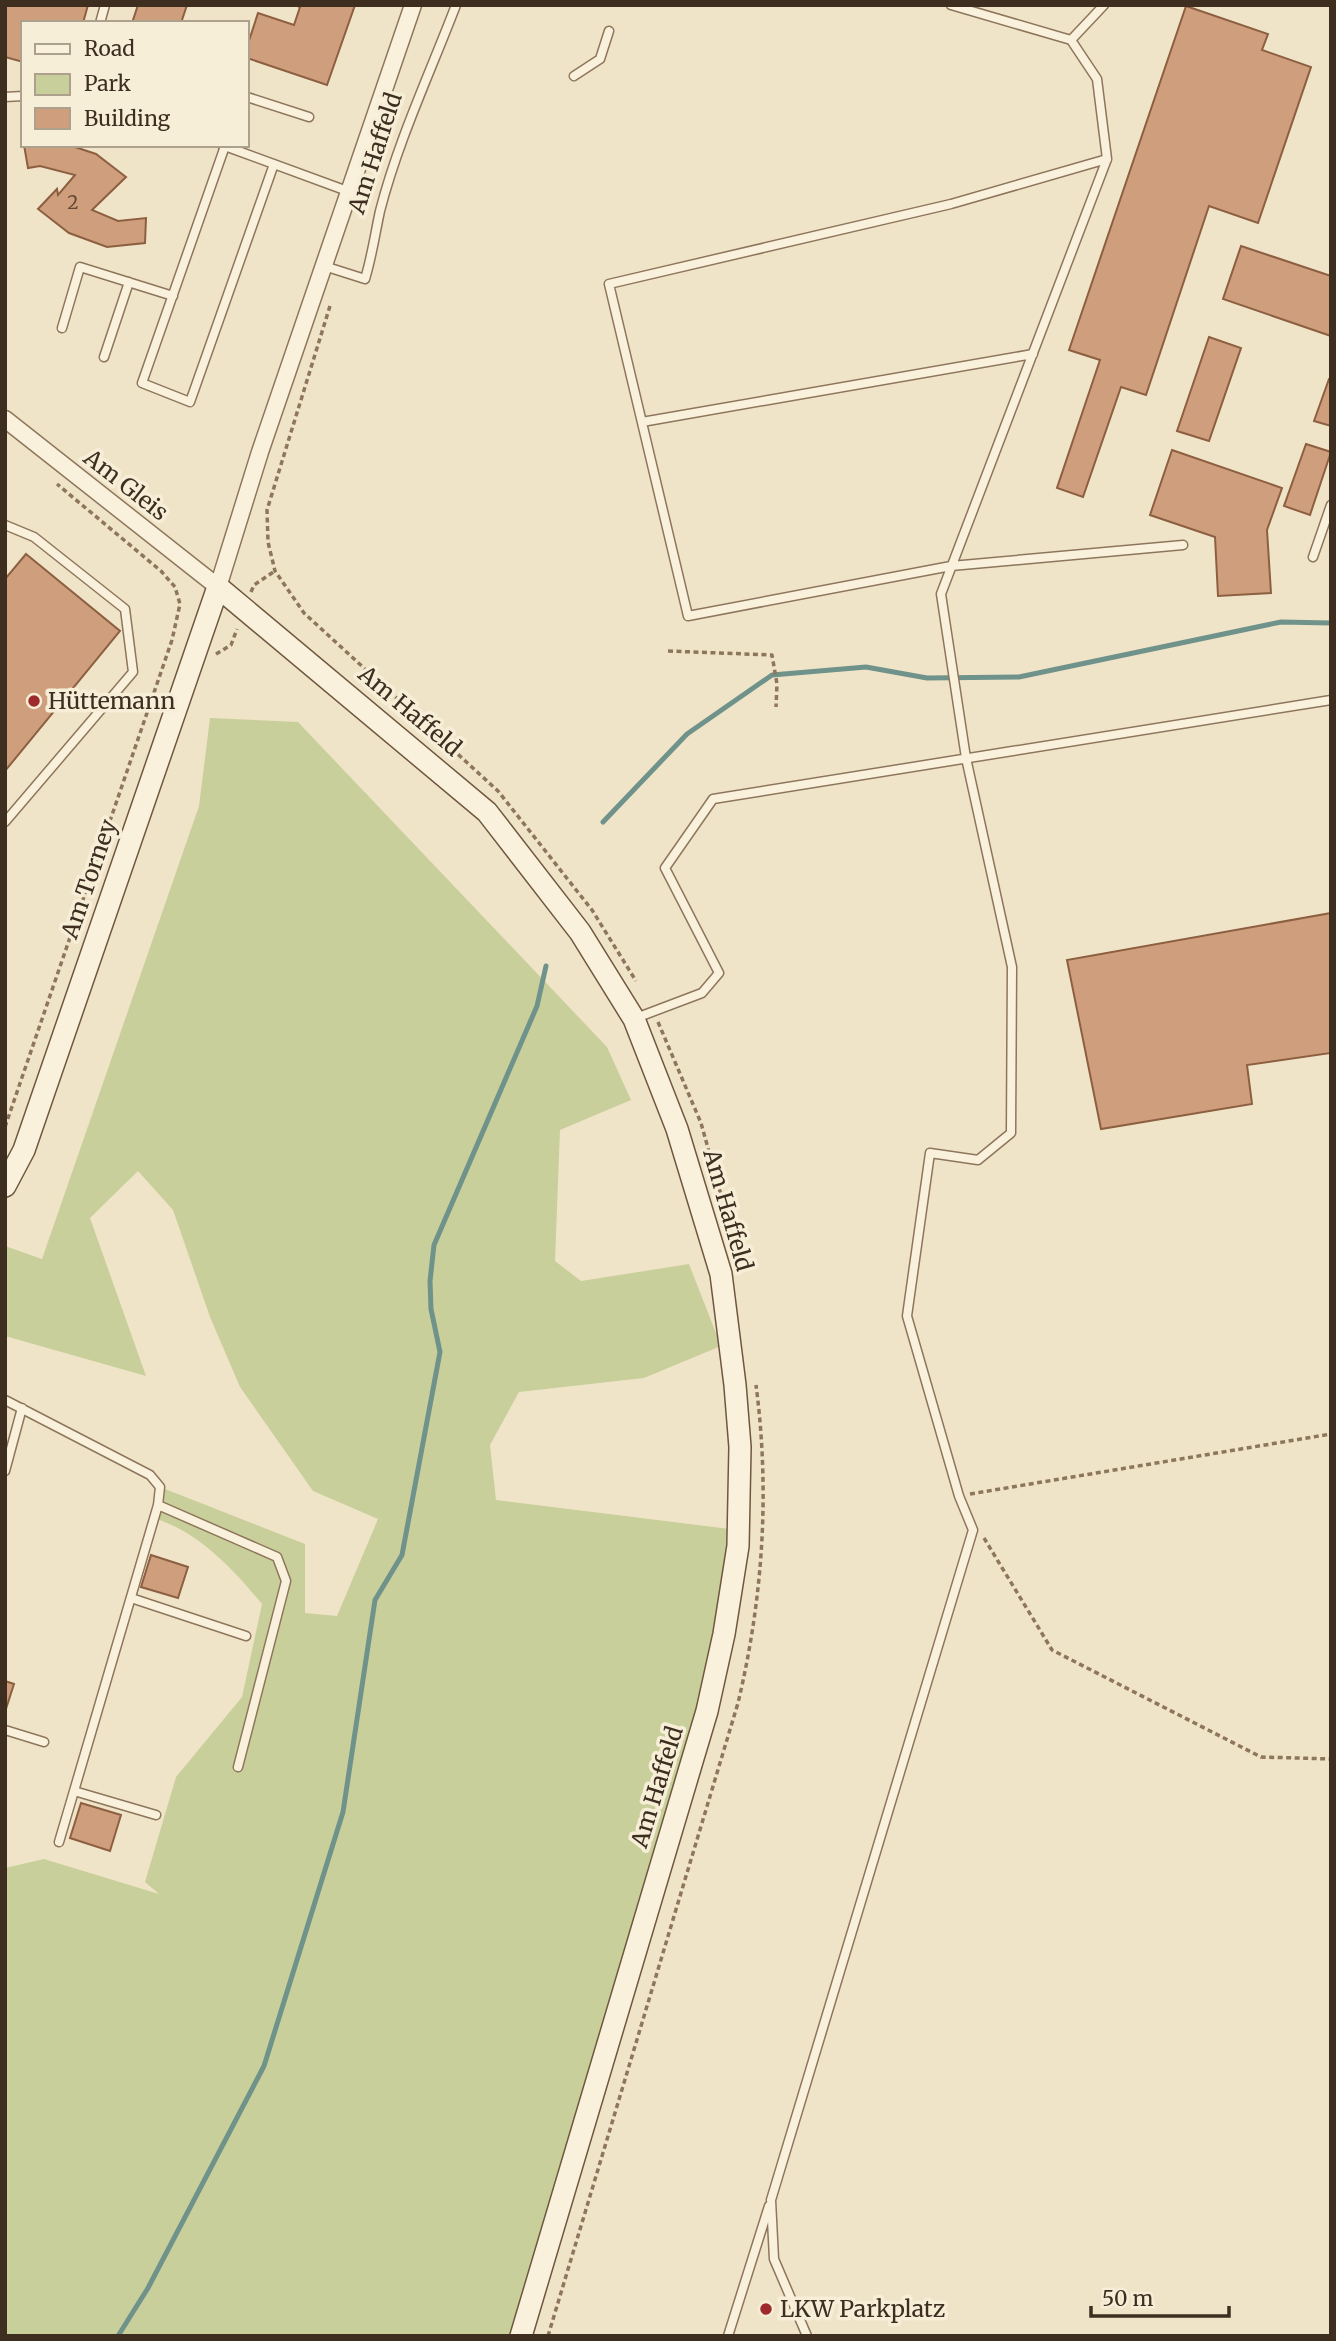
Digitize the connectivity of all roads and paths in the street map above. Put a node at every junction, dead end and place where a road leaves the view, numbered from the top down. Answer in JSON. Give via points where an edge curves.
{"nodes":[{"id":1,"x":413,"y":5,"type":"edge"},
{"id":2,"x":456,"y":5,"type":"edge"},
{"id":3,"x":951,"y":5,"type":"edge"},
{"id":4,"x":1104,"y":5,"type":"edge"},
{"id":5,"x":610,"y":31,"type":"dead end"},
{"id":6,"x":1071,"y":40,"type":"junction"},
{"id":7,"x":574,"y":76,"type":"dead end"},
{"id":8,"x":248,"y":97,"type":"edge"},
{"id":9,"x":309,"y":117,"type":"dead end"},
{"id":10,"x":224,"y":147,"type":"edge"},
{"id":11,"x":227,"y":147,"type":"edge"},
{"id":12,"x":1107,"y":159,"type":"junction"},
{"id":13,"x":274,"y":164,"type":"junction"},
{"id":14,"x":350,"y":192,"type":"junction"},
{"id":15,"x":324,"y":266,"type":"junction"},
{"id":16,"x":341,"y":271,"type":"junction"},
{"id":17,"x":129,"y":282,"type":"junction"},
{"id":18,"x":173,"y":296,"type":"junction"},
{"id":19,"x":62,"y":328,"type":"dead end"},
{"id":20,"x":1032,"y":354,"type":"junction"},
{"id":21,"x":104,"y":358,"type":"dead end"},
{"id":22,"x":5,"y":419,"type":"edge"},
{"id":23,"x":642,"y":422,"type":"junction"},
{"id":24,"x":47,"y":475,"type":"dead end"},
{"id":25,"x":1331,"y":505,"type":"edge"},
{"id":26,"x":5,"y":525,"type":"edge"},
{"id":27,"x":1183,"y":545,"type":"dead end"},
{"id":28,"x":1313,"y":557,"type":"dead end"},
{"id":29,"x":951,"y":566,"type":"junction"},
{"id":30,"x":218,"y":587,"type":"junction"},
{"id":31,"x":668,"y":651,"type":"dead end"},
{"id":32,"x":1331,"y":700,"type":"edge"},
{"id":33,"x":776,"y":707,"type":"dead end"},
{"id":34,"x":966,"y":758,"type":"junction"},
{"id":35,"x":5,"y":822,"type":"edge"},
{"id":36,"x":653,"y":1009,"type":"junction"},
{"id":37,"x":634,"y":1019,"type":"junction"},
{"id":38,"x":5,"y":1126,"type":"edge"},
{"id":39,"x":5,"y":1186,"type":"edge"},
{"id":40,"x":738,"y":1258,"type":"dead end"},
{"id":41,"x":756,"y":1381,"type":"dead end"},
{"id":42,"x":5,"y":1400,"type":"edge"},
{"id":43,"x":22,"y":1408,"type":"junction"},
{"id":44,"x":1331,"y":1434,"type":"edge"},
{"id":45,"x":5,"y":1471,"type":"edge"},
{"id":46,"x":959,"y":1496,"type":"junction"},
{"id":47,"x":158,"y":1505,"type":"junction"},
{"id":48,"x":981,"y":1532,"type":"dead end"},
{"id":49,"x":131,"y":1598,"type":"junction"},
{"id":50,"x":246,"y":1636,"type":"dead end"},
{"id":51,"x":5,"y":1730,"type":"edge"},
{"id":52,"x":44,"y":1742,"type":"dead end"},
{"id":53,"x":1331,"y":1759,"type":"edge"},
{"id":54,"x":238,"y":1767,"type":"dead end"},
{"id":55,"x":74,"y":1791,"type":"junction"},
{"id":56,"x":156,"y":1815,"type":"dead end"},
{"id":57,"x":59,"y":1842,"type":"dead end"},
{"id":58,"x":771,"y":2200,"type":"junction"},
{"id":59,"x":521,"y":2336,"type":"edge"},
{"id":60,"x":548,"y":2336,"type":"edge"},
{"id":61,"x":728,"y":2336,"type":"edge"},
{"id":62,"x":807,"y":2336,"type":"edge"}],
"edges":[{"from":1,"to":14,"type":"street","name":"Am Haffeld"},
{"from":2,"to":16,"type":"lane","name":"Am Haffeld","via":[[388,187],[365,279]]},
{"from":3,"to":6,"type":"lane"},
{"from":4,"to":6,"type":"lane"},
{"from":5,"to":7,"type":"lane","via":[[600,59]]},
{"from":6,"to":12,"type":"lane","via":[[1097,79]]},
{"from":8,"to":9,"type":"lane"},
{"from":10,"to":18,"type":"lane"},
{"from":11,"to":13,"type":"lane"},
{"from":12,"to":20,"type":"lane"},
{"from":12,"to":23,"type":"lane","via":[[951,204],[609,284]]},
{"from":13,"to":14,"type":"lane"},
{"from":13,"to":18,"type":"lane","via":[[190,402],[142,383]]},
{"from":14,"to":15,"type":"street","name":"Am Haffeld"},
{"from":15,"to":16,"type":"lane","name":"Am Haffeld"},
{"from":15,"to":30,"type":"street","name":"Am Haffeld"},
{"from":16,"to":36,"type":"path","via":[[267,510],[275,571],[304,612],[498,791],[592,909]]},
{"from":17,"to":18,"type":"lane"},
{"from":17,"to":19,"type":"lane","via":[[80,267]]},
{"from":17,"to":21,"type":"lane"},
{"from":20,"to":23,"type":"lane"},
{"from":20,"to":29,"type":"lane"},
{"from":22,"to":30,"type":"street","name":"Am Gleis"},
{"from":23,"to":29,"type":"lane","via":[[688,616]]},
{"from":24,"to":38,"type":"path","via":[[161,571],[175,587],[180,604],[145,724]]},
{"from":25,"to":28,"type":"lane"},
{"from":26,"to":35,"type":"lane","via":[[34,537],[125,609],[133,672]]},
{"from":27,"to":29,"type":"lane"},
{"from":29,"to":34,"type":"lane","via":[[941,594]]},
{"from":30,"to":37,"type":"street","name":"Am Haffeld","via":[[487,812],[580,932]]},
{"from":30,"to":39,"type":"street","name":"Am Torney","via":[[24,1150]]},
{"from":31,"to":33,"type":"path","via":[[772,655]]},
{"from":32,"to":34,"type":"lane"},
{"from":34,"to":36,"type":"lane","via":[[713,799],[665,868],[719,973],[702,992]]},
{"from":34,"to":46,"type":"lane","via":[[1012,967],[1011,1133],[978,1160],[930,1153],[907,1316]]},
{"from":36,"to":37,"type":"lane"},
{"from":36,"to":40,"type":"path","via":[[701,1124]]},
{"from":37,"to":59,"type":"street","name":"Am Haffeld","via":[[677,1129],[721,1274],[740,1447],[738,1546],[707,1711]]},
{"from":41,"to":60,"type":"path","via":[[765,1449],[753,1639]]},
{"from":42,"to":43,"type":"lane"},
{"from":43,"to":45,"type":"lane"},
{"from":43,"to":47,"type":"lane","via":[[150,1475],[160,1487]]},
{"from":44,"to":46,"type":"path"},
{"from":46,"to":58,"type":"lane","via":[[973,1530]]},
{"from":47,"to":49,"type":"lane"},
{"from":47,"to":54,"type":"lane","via":[[276,1557],[286,1581]]},
{"from":48,"to":53,"type":"path","via":[[1052,1650],[1261,1757]]},
{"from":49,"to":50,"type":"lane"},
{"from":49,"to":55,"type":"lane"},
{"from":51,"to":52,"type":"lane"},
{"from":55,"to":56,"type":"lane"},
{"from":55,"to":57,"type":"lane"},
{"from":58,"to":61,"type":"lane"},
{"from":58,"to":62,"type":"lane","via":[[774,2259]]}]}
